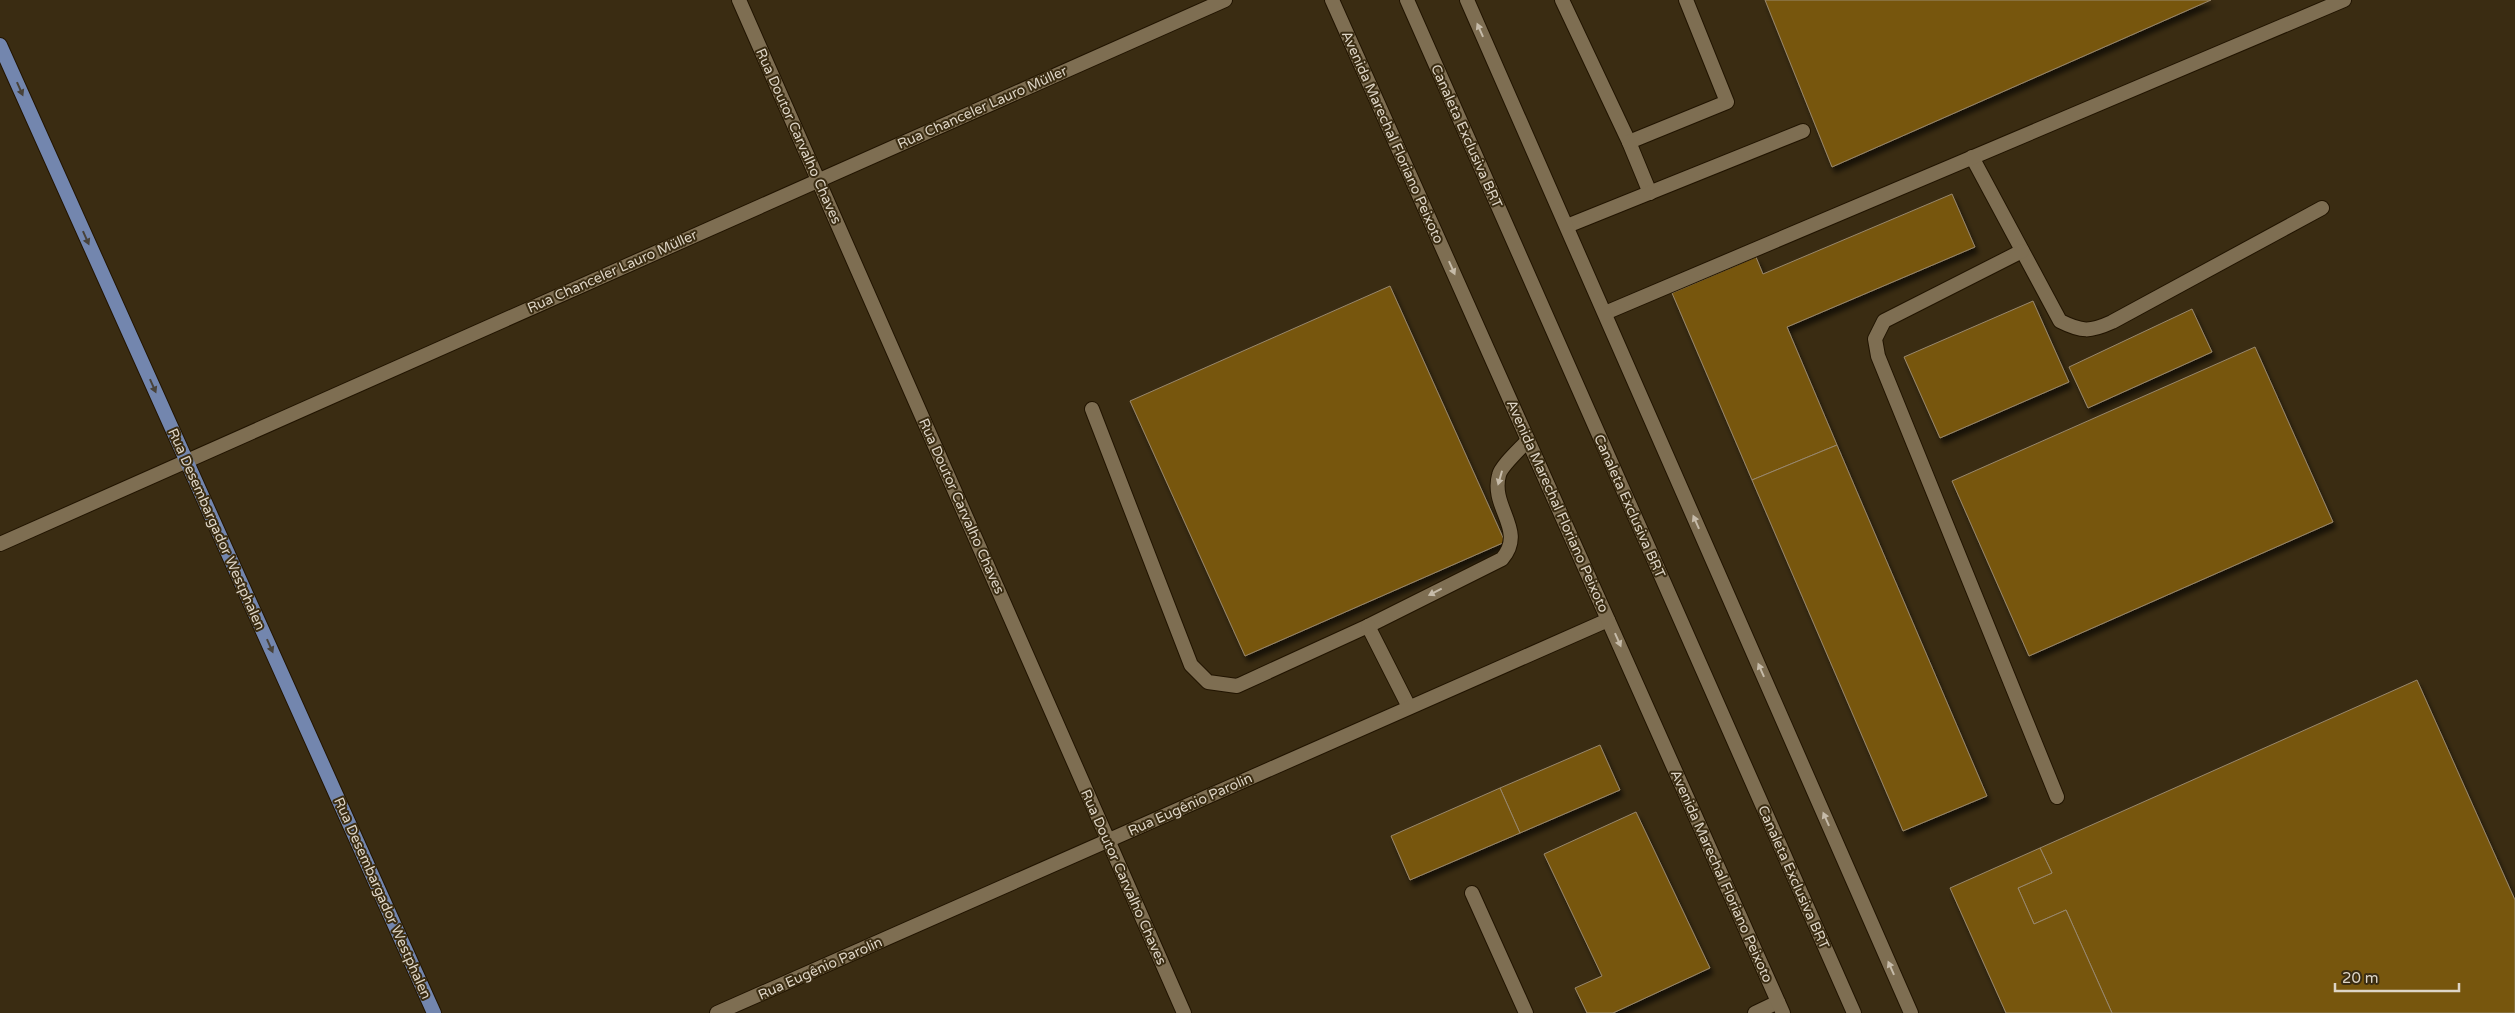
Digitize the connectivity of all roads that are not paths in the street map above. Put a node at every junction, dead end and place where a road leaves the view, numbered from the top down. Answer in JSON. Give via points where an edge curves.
{"nodes":[{"id":1,"x":739,"y":0,"type":"edge"},
{"id":2,"x":1225,"y":0,"type":"edge"},
{"id":3,"x":1332,"y":0,"type":"edge"},
{"id":4,"x":1407,"y":0,"type":"edge"},
{"id":5,"x":1467,"y":0,"type":"edge"},
{"id":6,"x":1562,"y":0,"type":"edge"},
{"id":7,"x":1686,"y":0,"type":"edge"},
{"id":8,"x":2344,"y":0,"type":"edge"},
{"id":9,"x":0,"y":45,"type":"edge"},
{"id":10,"x":1803,"y":131,"type":"dead end"},
{"id":11,"x":1629,"y":142,"type":"junction"},
{"id":12,"x":1972,"y":157,"type":"junction"},
{"id":13,"x":818,"y":180,"type":"junction"},
{"id":14,"x":1650,"y":193,"type":"junction"},
{"id":15,"x":2322,"y":208,"type":"dead end"},
{"id":16,"x":1567,"y":226,"type":"junction"},
{"id":17,"x":2022,"y":251,"type":"junction"},
{"id":18,"x":1605,"y":312,"type":"junction"},
{"id":19,"x":1092,"y":409,"type":"dead end"},
{"id":20,"x":1528,"y":440,"type":"junction"},
{"id":21,"x":187,"y":461,"type":"junction"},
{"id":22,"x":0,"y":544,"type":"edge"},
{"id":23,"x":1608,"y":620,"type":"junction"},
{"id":24,"x":1368,"y":626,"type":"junction"},
{"id":25,"x":1409,"y":707,"type":"junction"},
{"id":26,"x":2056,"y":797,"type":"dead end"},
{"id":27,"x":1108,"y":840,"type":"junction"},
{"id":28,"x":1472,"y":893,"type":"dead end"},
{"id":29,"x":1781,"y":1008,"type":"edge"},
{"id":30,"x":434,"y":1013,"type":"edge"},
{"id":31,"x":717,"y":1013,"type":"edge"},
{"id":32,"x":1184,"y":1013,"type":"edge"},
{"id":33,"x":1526,"y":1013,"type":"edge"},
{"id":34,"x":1755,"y":1013,"type":"edge"},
{"id":35,"x":1854,"y":1013,"type":"edge"},
{"id":36,"x":1910,"y":1013,"type":"edge"}],
"edges":[{"from":1,"to":13,"type":"street","name":"Rua Doutor Carvalho Chaves"},
{"from":2,"to":13,"type":"street","name":"Rua Chanceler Lauro Müller"},
{"from":3,"to":20,"type":"street","name":"Avenida Marechal Floriano Peixoto","one_way":true},
{"from":4,"to":35,"type":"street","name":"Canaleta Exclusiva BRT"},
{"from":16,"to":5,"type":"street","one_way":true},
{"from":6,"to":11,"type":"street"},
{"from":7,"to":11,"type":"street","via":[[1727,102]]},
{"from":8,"to":12,"type":"street"},
{"from":9,"to":21,"type":"main road","name":"Rua Desembargador Westphalen","one_way":true},
{"from":10,"to":14,"type":"street"},
{"from":11,"to":14,"type":"street"},
{"from":12,"to":17,"type":"street"},
{"from":12,"to":18,"type":"street"},
{"from":13,"to":21,"type":"street","name":"Rua Chanceler Lauro Müller"},
{"from":13,"to":27,"type":"street","name":"Rua Doutor Carvalho Chaves"},
{"from":14,"to":16,"type":"street"},
{"from":15,"to":17,"type":"street","via":[[2094,330],[2074,328],[2060,321]]},
{"from":16,"to":18,"type":"street"},
{"from":17,"to":26,"type":"street","via":[[1884,322],[1875,338],[1878,356]]},
{"from":36,"to":18,"type":"street","one_way":true},
{"from":19,"to":24,"type":"street","via":[[1191,665],[1208,682],[1237,686]]},
{"from":20,"to":23,"type":"street","name":"Avenida Marechal Floriano Peixoto"},
{"from":20,"to":24,"type":"street","one_way":true,"via":[[1499,473],[1497,488],[1500,502],[1512,531],[1511,548],[1502,559]]},
{"from":21,"to":22,"type":"street","name":"Rua Chanceler Lauro Müller"},
{"from":21,"to":30,"type":"main road","name":"Rua Desembargador Westphalen","one_way":true},
{"from":23,"to":25,"type":"street","name":"Rua Eugênio Parolin"},
{"from":23,"to":29,"type":"street","name":"Avenida Marechal Floriano Peixoto","one_way":true},
{"from":24,"to":25,"type":"street"},
{"from":25,"to":27,"type":"street","name":"Rua Eugênio Parolin"},
{"from":27,"to":31,"type":"street","name":"Rua Eugênio Parolin"},
{"from":27,"to":32,"type":"street","name":"Rua Doutor Carvalho Chaves"},
{"from":28,"to":33,"type":"street"},
{"from":29,"to":34,"type":"street"}]}
